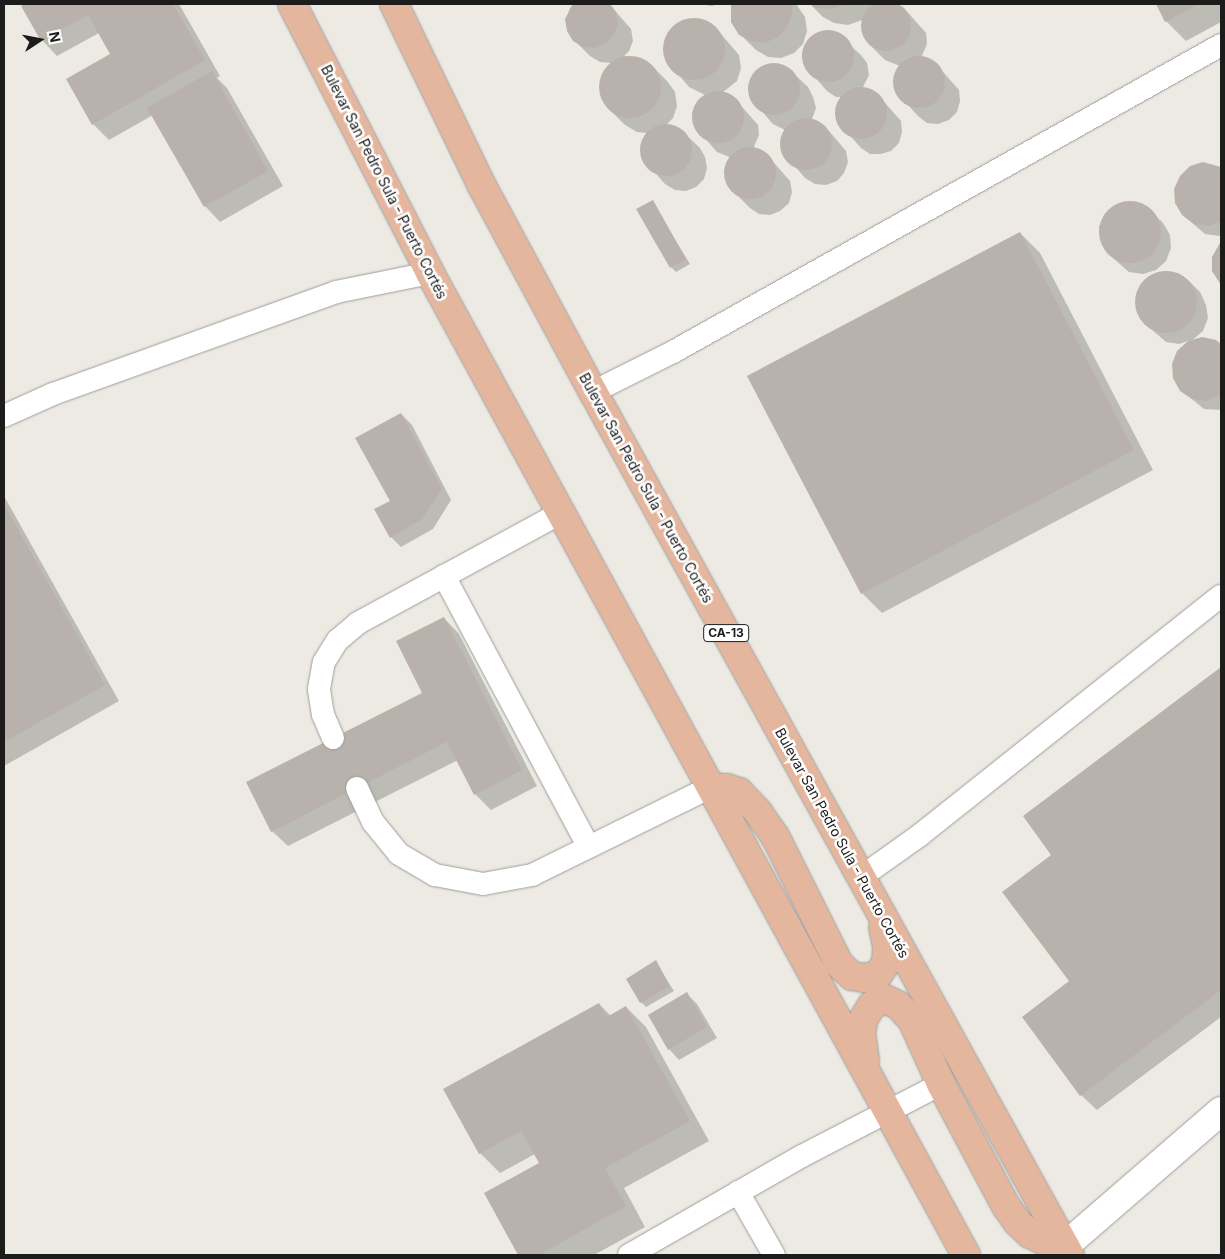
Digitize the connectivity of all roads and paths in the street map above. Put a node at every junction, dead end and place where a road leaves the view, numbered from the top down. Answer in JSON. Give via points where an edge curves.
{"nodes":[{"id":1,"x":292,"y":4,"type":"edge"},
{"id":2,"x":394,"y":4,"type":"edge"},
{"id":3,"x":1221,"y":45,"type":"edge"},
{"id":4,"x":430,"y":273,"type":"junction"},
{"id":5,"x":593,"y":392,"type":"junction"},
{"id":6,"x":4,"y":416,"type":"edge"},
{"id":7,"x":561,"y":514,"type":"junction"},
{"id":8,"x":444,"y":576,"type":"junction"},
{"id":9,"x":1221,"y":596,"type":"edge"},
{"id":10,"x":333,"y":738,"type":"dead end"},
{"id":11,"x":711,"y":787,"type":"junction"},
{"id":12,"x":357,"y":788,"type":"dead end"},
{"id":13,"x":589,"y":847,"type":"junction"},
{"id":14,"x":861,"y":877,"type":"junction"},
{"id":15,"x":877,"y":906,"type":"junction"},
{"id":16,"x":869,"y":1076,"type":"junction"},
{"id":17,"x":942,"y":1084,"type":"junction"},
{"id":18,"x":888,"y":1111,"type":"junction"},
{"id":19,"x":1221,"y":1111,"type":"edge"},
{"id":20,"x":738,"y":1192,"type":"junction"},
{"id":21,"x":1067,"y":1250,"type":"edge"},
{"id":22,"x":629,"y":1255,"type":"edge"},
{"id":23,"x":774,"y":1255,"type":"edge"},
{"id":24,"x":966,"y":1255,"type":"edge"}],
"edges":[{"from":1,"to":4,"type":"highway","name":"Bulevar San Pedro Sula - Puerto Cortés"},
{"from":2,"to":5,"type":"highway","name":"Bulevar San Pedro Sula - Puerto Cortés","number":"CA-13","via":[[482,186]]},
{"from":3,"to":5,"type":"lane","via":[[681,347]]},
{"from":4,"to":6,"type":"lane","via":[[336,292],[53,394]]},
{"from":4,"to":7,"type":"highway","name":"Bulevar San Pedro Sula - Puerto Cortés"},
{"from":5,"to":14,"type":"highway","name":"Bulevar San Pedro Sula - Puerto Cortés","number":"CA-13"},
{"from":7,"to":8,"type":"lane"},
{"from":7,"to":11,"type":"highway","name":"Bulevar San Pedro Sula - Puerto Cortés"},
{"from":8,"to":10,"type":"lane","via":[[358,623],[338,640],[324,662],[319,688],[323,715]]},
{"from":8,"to":13,"type":"lane"},
{"from":9,"to":14,"type":"lane","via":[[920,835]]},
{"from":11,"to":13,"type":"lane"},
{"from":11,"to":15,"type":"highway","via":[[739,792],[758,812],[775,836],[839,964],[852,976],[878,975],[886,963],[887,947]]},
{"from":11,"to":16,"type":"highway","name":"Bulevar San Pedro Sula - Puerto Cortés"},
{"from":12,"to":13,"type":"lane","via":[[373,822],[400,854],[434,876],[483,884],[532,875]]},
{"from":14,"to":15,"type":"highway","name":"Bulevar San Pedro Sula - Puerto Cortés","number":"CA-13"},
{"from":15,"to":21,"type":"highway","name":"Bulevar San Pedro Sula - Puerto Cortés","number":"CA-13"},
{"from":16,"to":17,"type":"highway","via":[[861,1033],[864,1018],[872,1004],[885,999],[898,1005],[912,1020]]},
{"from":16,"to":18,"type":"highway","name":"Bulevar San Pedro Sula - Puerto Cortés"},
{"from":17,"to":18,"type":"lane"},
{"from":17,"to":21,"type":"highway","via":[[1017,1222],[1030,1234]]},
{"from":18,"to":20,"type":"lane"},
{"from":18,"to":24,"type":"highway","name":"Bulevar San Pedro Sula - Puerto Cortés"},
{"from":19,"to":21,"type":"street"},
{"from":20,"to":22,"type":"lane"},
{"from":20,"to":23,"type":"lane"}]}
